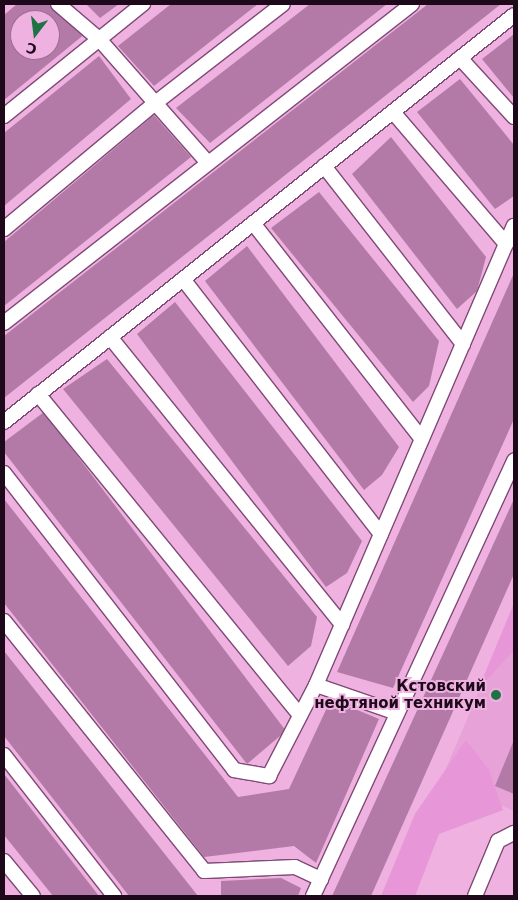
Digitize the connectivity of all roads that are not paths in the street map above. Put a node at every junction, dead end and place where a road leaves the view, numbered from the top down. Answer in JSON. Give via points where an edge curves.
{"nodes":[{"id":1,"x":58,"y":4,"type":"edge"},
{"id":2,"x":143,"y":4,"type":"edge"},
{"id":3,"x":283,"y":4,"type":"edge"},
{"id":4,"x":412,"y":4,"type":"edge"},
{"id":5,"x":514,"y":15,"type":"edge"},
{"id":6,"x":99,"y":39,"type":"junction"},
{"id":7,"x":460,"y":58,"type":"junction"},
{"id":8,"x":154,"y":104,"type":"junction"},
{"id":9,"x":393,"y":112,"type":"junction"},
{"id":10,"x":4,"y":116,"type":"edge"},
{"id":11,"x":514,"y":118,"type":"edge"},
{"id":12,"x":208,"y":163,"type":"junction"},
{"id":13,"x":324,"y":166,"type":"junction"},
{"id":14,"x":253,"y":223,"type":"junction"},
{"id":15,"x":514,"y":226,"type":"edge"},
{"id":16,"x":4,"y":229,"type":"edge"},
{"id":17,"x":506,"y":244,"type":"junction"},
{"id":18,"x":183,"y":279,"type":"junction"},
{"id":19,"x":4,"y":322,"type":"edge"},
{"id":20,"x":110,"y":337,"type":"junction"},
{"id":21,"x":463,"y":344,"type":"junction"},
{"id":22,"x":38,"y":394,"type":"junction"},
{"id":23,"x":4,"y":422,"type":"edge"},
{"id":24,"x":422,"y":439,"type":"junction"},
{"id":25,"x":513,"y":467,"type":"edge"},
{"id":26,"x":4,"y":473,"type":"edge"},
{"id":27,"x":381,"y":534,"type":"junction"},
{"id":28,"x":4,"y":621,"type":"edge"},
{"id":29,"x":342,"y":625,"type":"junction"},
{"id":30,"x":316,"y":685,"type":"junction"},
{"id":31,"x":398,"y":713,"type":"junction"},
{"id":32,"x":300,"y":715,"type":"junction"},
{"id":33,"x":4,"y":755,"type":"edge"},
{"id":34,"x":514,"y":832,"type":"edge"},
{"id":35,"x":4,"y":861,"type":"edge"},
{"id":36,"x":321,"y":879,"type":"junction"},
{"id":37,"x":33,"y":896,"type":"edge"},
{"id":38,"x":114,"y":896,"type":"edge"},
{"id":39,"x":313,"y":896,"type":"edge"},
{"id":40,"x":476,"y":896,"type":"edge"}],
"edges":[{"from":1,"to":6,"type":"lane"},
{"from":2,"to":6,"type":"lane"},
{"from":3,"to":8,"type":"lane"},
{"from":4,"to":12,"type":"lane"},
{"from":5,"to":7,"type":"lane"},
{"from":6,"to":8,"type":"lane"},
{"from":6,"to":10,"type":"lane"},
{"from":7,"to":9,"type":"lane"},
{"from":7,"to":11,"type":"lane"},
{"from":8,"to":12,"type":"lane"},
{"from":8,"to":16,"type":"lane"},
{"from":9,"to":13,"type":"lane"},
{"from":9,"to":17,"type":"lane"},
{"from":12,"to":19,"type":"lane"},
{"from":13,"to":14,"type":"lane"},
{"from":13,"to":21,"type":"lane"},
{"from":14,"to":18,"type":"lane"},
{"from":14,"to":24,"type":"lane"},
{"from":15,"to":17,"type":"lane"},
{"from":17,"to":21,"type":"lane"},
{"from":18,"to":20,"type":"lane"},
{"from":18,"to":27,"type":"lane"},
{"from":20,"to":22,"type":"lane"},
{"from":20,"to":29,"type":"lane"},
{"from":21,"to":24,"type":"lane"},
{"from":22,"to":23,"type":"lane"},
{"from":22,"to":32,"type":"lane"},
{"from":24,"to":27,"type":"lane"},
{"from":25,"to":31,"type":"lane"},
{"from":26,"to":32,"type":"lane","via":[[234,770],[270,776]]},
{"from":27,"to":29,"type":"lane"},
{"from":28,"to":36,"type":"lane","via":[[204,871],[295,867]]},
{"from":29,"to":30,"type":"lane"},
{"from":30,"to":31,"type":"lane"},
{"from":30,"to":32,"type":"lane"},
{"from":31,"to":36,"type":"lane"},
{"from":33,"to":38,"type":"lane"},
{"from":34,"to":40,"type":"lane","via":[[498,841]]},
{"from":35,"to":37,"type":"lane"},
{"from":36,"to":39,"type":"lane"}]}
